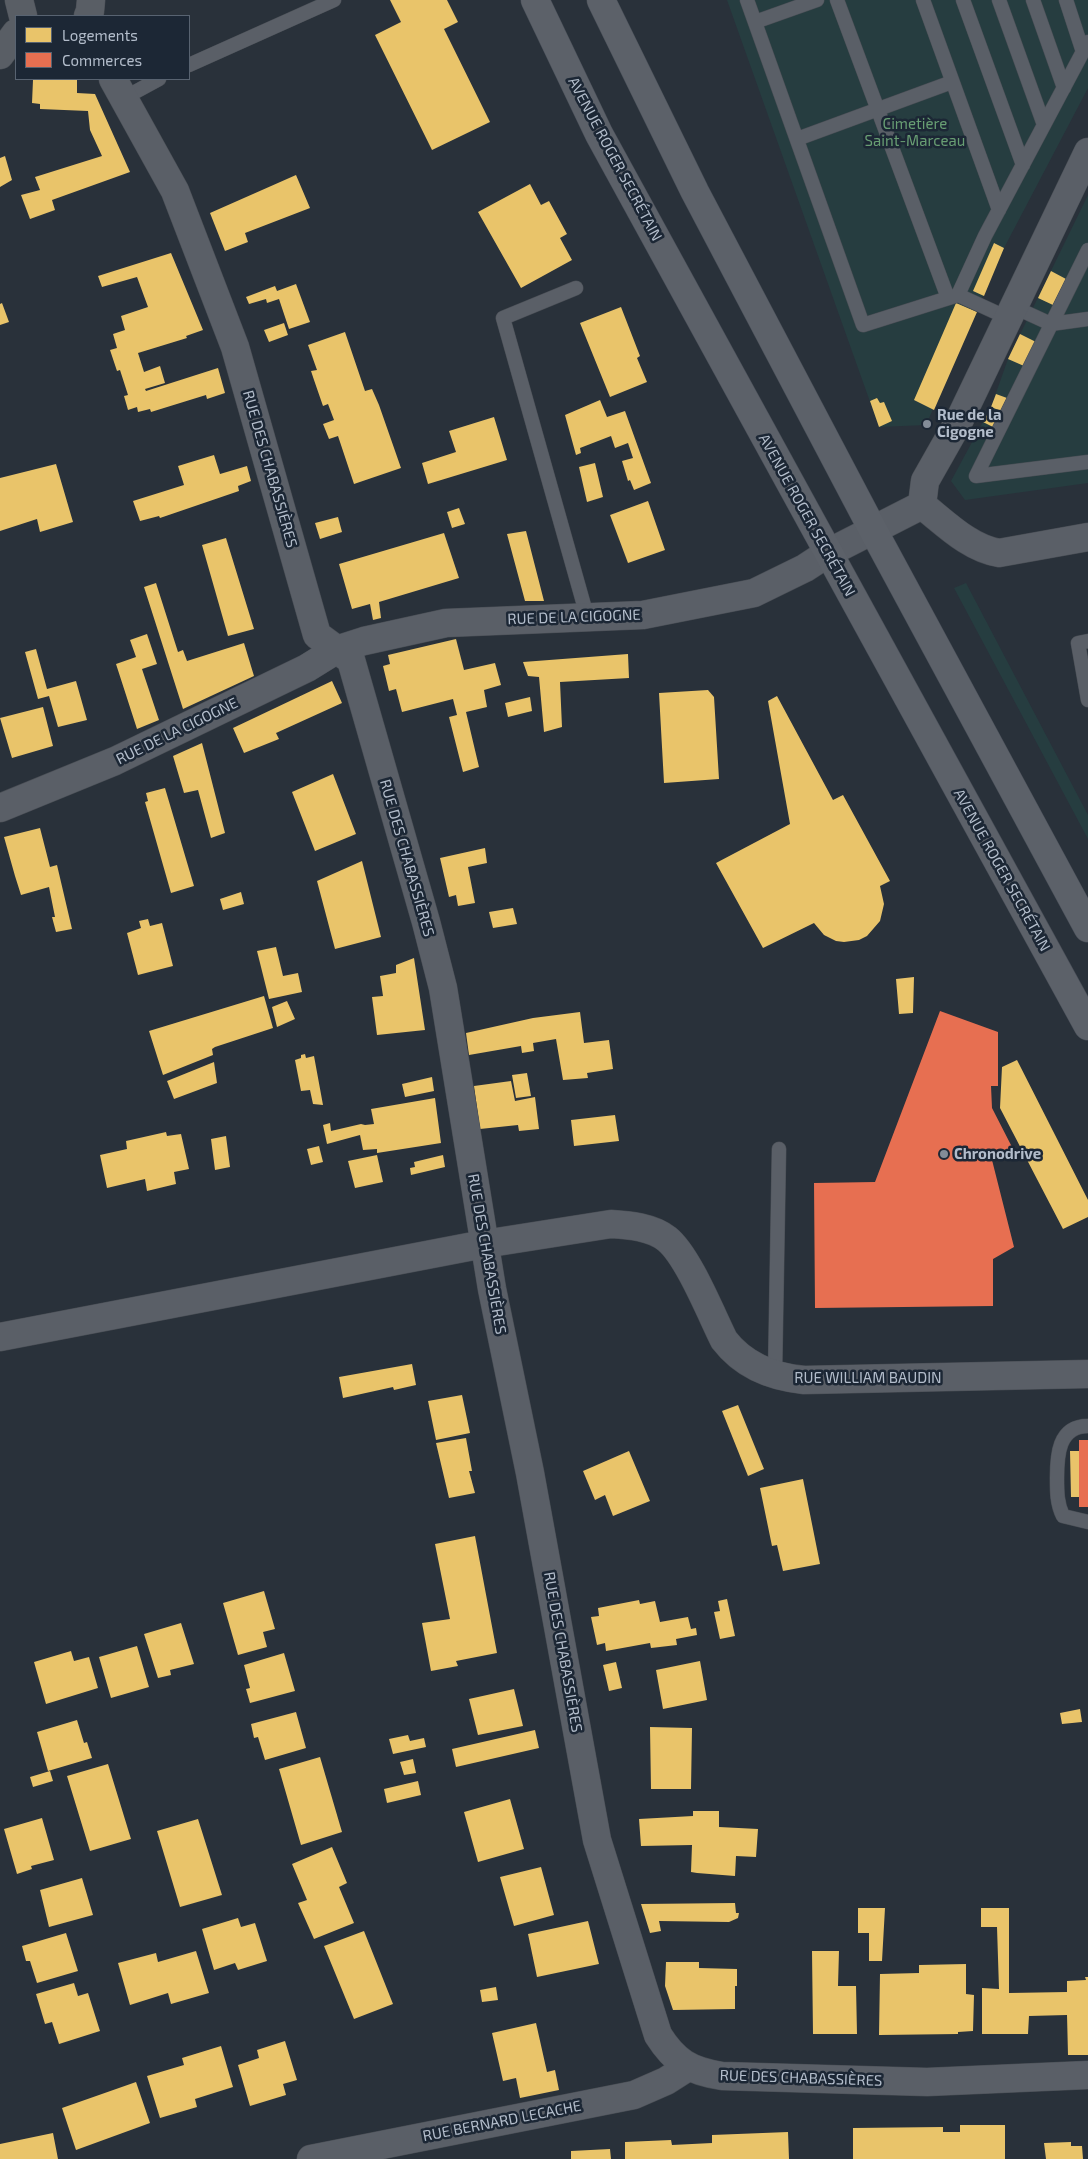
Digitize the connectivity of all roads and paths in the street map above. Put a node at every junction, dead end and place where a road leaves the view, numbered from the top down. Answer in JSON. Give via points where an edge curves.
{"nodes":[{"id":1,"x":19,"y":0,"type":"edge"},
{"id":2,"x":91,"y":0,"type":"edge"},
{"id":3,"x":334,"y":0,"type":"edge"},
{"id":4,"x":535,"y":0,"type":"edge"},
{"id":5,"x":601,"y":0,"type":"edge"},
{"id":6,"x":747,"y":0,"type":"edge"},
{"id":7,"x":817,"y":0,"type":"edge"},
{"id":8,"x":837,"y":0,"type":"edge"},
{"id":9,"x":923,"y":0,"type":"edge"},
{"id":10,"x":963,"y":0,"type":"edge"},
{"id":11,"x":999,"y":0,"type":"edge"},
{"id":12,"x":1033,"y":0,"type":"edge"},
{"id":13,"x":1066,"y":0,"type":"edge"},
{"id":14,"x":23,"y":15,"type":"edge"},
{"id":15,"x":88,"y":15,"type":"edge"},
{"id":16,"x":755,"y":22,"type":"junction"},
{"id":17,"x":15,"y":34,"type":"edge"},
{"id":18,"x":1086,"y":47,"type":"edge"},
{"id":19,"x":0,"y":55,"type":"edge"},
{"id":20,"x":190,"y":65,"type":"edge"},
{"id":21,"x":154,"y":80,"type":"edge"},
{"id":22,"x":952,"y":82,"type":"junction"},
{"id":23,"x":118,"y":88,"type":"edge"},
{"id":24,"x":1064,"y":88,"type":"junction"},
{"id":25,"x":878,"y":109,"type":"junction"},
{"id":26,"x":1044,"y":125,"type":"junction"},
{"id":27,"x":797,"y":139,"type":"junction"},
{"id":28,"x":1088,"y":152,"type":"edge"},
{"id":29,"x":1023,"y":165,"type":"junction"},
{"id":30,"x":999,"y":210,"type":"junction"},
{"id":31,"x":1088,"y":250,"type":"edge"},
{"id":32,"x":576,"y":288,"type":"dead end"},
{"id":33,"x":953,"y":297,"type":"junction"},
{"id":34,"x":1011,"y":312,"type":"junction"},
{"id":35,"x":1088,"y":320,"type":"edge"},
{"id":36,"x":1052,"y":324,"type":"junction"},
{"id":37,"x":1088,"y":462,"type":"edge"},
{"id":38,"x":922,"y":505,"type":"junction"},
{"id":39,"x":873,"y":530,"type":"junction"},
{"id":40,"x":1088,"y":536,"type":"edge"},
{"id":41,"x":828,"y":553,"type":"junction"},
{"id":42,"x":586,"y":616,"type":"junction"},
{"id":43,"x":1088,"y":642,"type":"edge"},
{"id":44,"x":336,"y":650,"type":"junction"},
{"id":45,"x":1088,"y":700,"type":"edge"},
{"id":46,"x":0,"y":808,"type":"edge"},
{"id":47,"x":1088,"y":928,"type":"edge"},
{"id":48,"x":1088,"y":1026,"type":"edge"},
{"id":49,"x":778,"y":1149,"type":"dead end"},
{"id":50,"x":484,"y":1244,"type":"junction"},
{"id":51,"x":0,"y":1338,"type":"edge"},
{"id":52,"x":1088,"y":1374,"type":"edge"},
{"id":53,"x":775,"y":1375,"type":"junction"},
{"id":54,"x":1088,"y":1426,"type":"edge"},
{"id":55,"x":1088,"y":1522,"type":"edge"},
{"id":56,"x":688,"y":2068,"type":"junction"},
{"id":57,"x":1088,"y":2075,"type":"edge"},
{"id":58,"x":311,"y":2159,"type":"edge"}],
"edges":[{"from":1,"to":14,"type":"street"},
{"from":2,"to":15,"type":"street"},
{"from":3,"to":20,"type":"lane"},
{"from":4,"to":41,"type":"main road","name":"AVENUE ROGER SECRÉTAIN","via":[[599,134]]},
{"from":5,"to":39,"type":"main road","via":[[695,192]]},
{"from":6,"to":16,"type":"lane"},
{"from":7,"to":16,"type":"lane"},
{"from":8,"to":25,"type":"lane"},
{"from":9,"to":22,"type":"lane"},
{"from":10,"to":29,"type":"lane"},
{"from":11,"to":26,"type":"lane"},
{"from":12,"to":24,"type":"lane"},
{"from":13,"to":18,"type":"lane"},
{"from":16,"to":27,"type":"lane"},
{"from":17,"to":19,"type":"street"},
{"from":18,"to":24,"type":"lane"},
{"from":21,"to":23,"type":"lane"},
{"from":22,"to":25,"type":"lane"},
{"from":22,"to":30,"type":"lane"},
{"from":23,"to":44,"type":"street","name":"RUE DES CHABASSIÈRES","via":[[175,191],[235,347],[317,635]]},
{"from":24,"to":26,"type":"lane"},
{"from":25,"to":27,"type":"lane"},
{"from":25,"to":33,"type":"lane"},
{"from":26,"to":29,"type":"lane"},
{"from":27,"to":33,"type":"lane","via":[[863,326]]},
{"from":28,"to":34,"type":"street"},
{"from":29,"to":30,"type":"lane"},
{"from":30,"to":33,"type":"lane"},
{"from":31,"to":36,"type":"lane"},
{"from":32,"to":42,"type":"lane","via":[[503,318]]},
{"from":33,"to":34,"type":"lane"},
{"from":34,"to":36,"type":"lane"},
{"from":34,"to":38,"type":"street","via":[[959,421],[925,481]]},
{"from":35,"to":36,"type":"lane"},
{"from":36,"to":37,"type":"lane","via":[[976,476]]},
{"from":38,"to":39,"type":"street","name":"RUE DE LA CIGOGNE"},
{"from":38,"to":40,"type":"street","via":[[972,544],[989,552],[999,553]]},
{"from":39,"to":41,"type":"street","name":"RUE DE LA CIGOGNE"},
{"from":39,"to":47,"type":"main road"},
{"from":41,"to":42,"type":"street","name":"RUE DE LA CIGOGNE","via":[[754,593],[643,615]]},
{"from":41,"to":48,"type":"main road","name":"AVENUE ROGER SECRÉTAIN"},
{"from":42,"to":44,"type":"street","name":"RUE DE LA CIGOGNE","via":[[446,622]]},
{"from":43,"to":45,"type":"lane","via":[[1078,643]]},
{"from":44,"to":46,"type":"street","name":"RUE DE LA CIGOGNE","via":[[307,668],[115,761]]},
{"from":44,"to":50,"type":"street","name":"RUE DES CHABASSIÈRES","via":[[350,660],[443,988]]},
{"from":49,"to":53,"type":"lane"},
{"from":50,"to":51,"type":"street","name":"RUE WILLIAM BAUDIN"},
{"from":50,"to":53,"type":"street","name":"RUE WILLIAM BAUDIN","via":[[611,1224],[631,1225],[666,1238],[680,1252],[730,1348],[750,1364]]},
{"from":50,"to":56,"type":"street","name":"RUE DES CHABASSIÈRES","via":[[530,1473],[597,1840],[658,2035],[669,2052]]},
{"from":52,"to":53,"type":"street","name":"RUE WILLIAM BAUDIN","via":[[804,1380]]},
{"from":54,"to":55,"type":"lane","via":[[1066,1434],[1057,1453],[1058,1506],[1063,1516]]},
{"from":56,"to":57,"type":"street","name":"RUE DES CHABASSIÈRES","via":[[722,2076],[839,2081],[926,2082]]},
{"from":56,"to":58,"type":"street","name":"RUE BERNARD LECACHE","via":[[634,2095]]}]}
